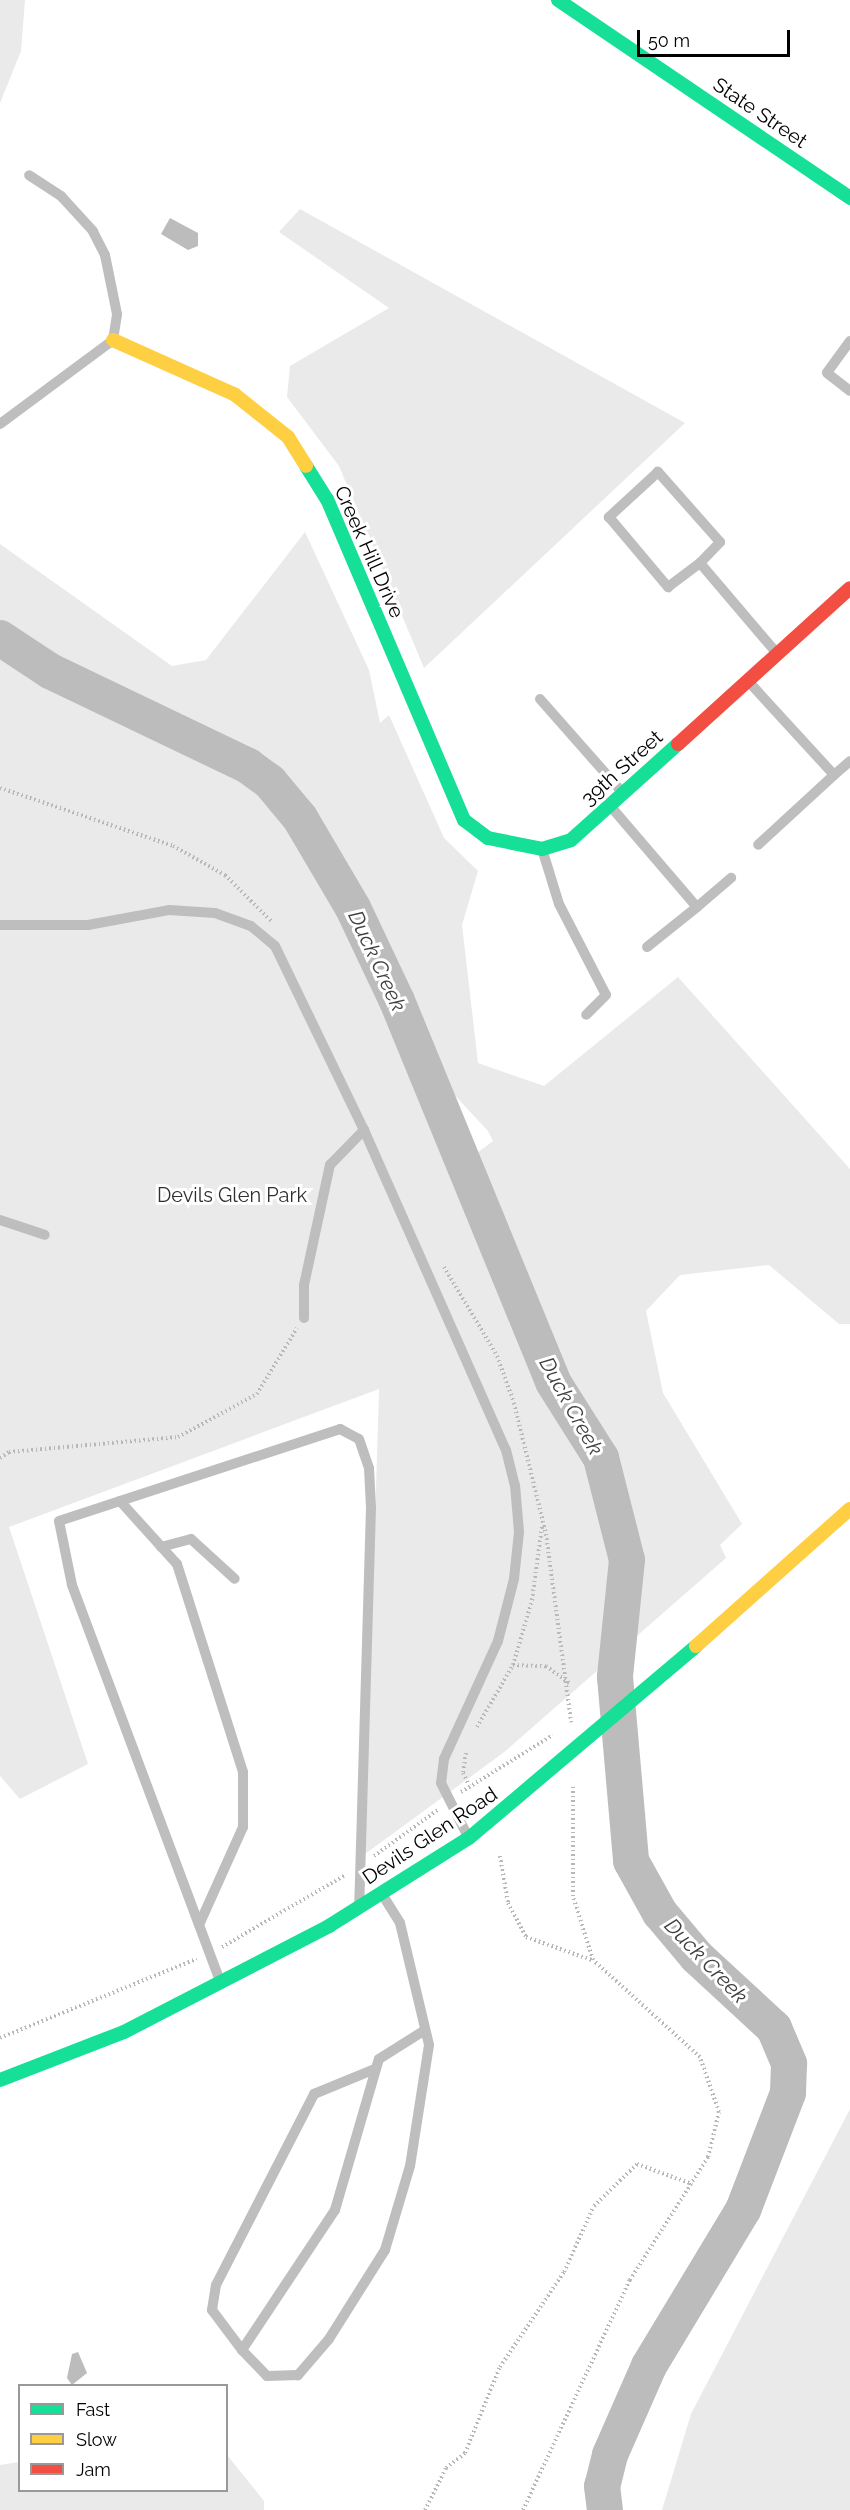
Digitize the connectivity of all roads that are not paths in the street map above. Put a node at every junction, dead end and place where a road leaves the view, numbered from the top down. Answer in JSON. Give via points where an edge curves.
{"nodes":[{"id":1,"x":558,"y":0,"type":"edge"},
{"id":2,"x":29,"y":175,"type":"dead end"},
{"id":3,"x":850,"y":198,"type":"edge"},
{"id":4,"x":113,"y":340,"type":"junction"},
{"id":5,"x":850,"y":341,"type":"edge"},
{"id":6,"x":850,"y":392,"type":"edge"},
{"id":7,"x":0,"y":424,"type":"edge"},
{"id":8,"x":700,"y":563,"type":"junction"},
{"id":9,"x":850,"y":588,"type":"edge"},
{"id":10,"x":777,"y":653,"type":"junction"},
{"id":11,"x":748,"y":681,"type":"junction"},
{"id":12,"x":540,"y":699,"type":"dead end"},
{"id":13,"x":428,"y":739,"type":"joint"},
{"id":14,"x":850,"y":761,"type":"edge"},
{"id":15,"x":834,"y":775,"type":"junction"},
{"id":16,"x":623,"y":793,"type":"junction"},
{"id":17,"x":610,"y":805,"type":"junction"},
{"id":18,"x":758,"y":845,"type":"dead end"},
{"id":19,"x":542,"y":849,"type":"junction"},
{"id":20,"x":731,"y":878,"type":"dead end"},
{"id":21,"x":697,"y":907,"type":"junction"},
{"id":22,"x":0,"y":925,"type":"edge"},
{"id":23,"x":647,"y":947,"type":"dead end"},
{"id":24,"x":586,"y":1015,"type":"dead end"},
{"id":25,"x":364,"y":1130,"type":"junction"},
{"id":26,"x":0,"y":1220,"type":"edge"},
{"id":27,"x":45,"y":1235,"type":"dead end"},
{"id":28,"x":304,"y":1318,"type":"road end"},
{"id":29,"x":120,"y":1501,"type":"junction"},
{"id":30,"x":850,"y":1509,"type":"edge"},
{"id":31,"x":161,"y":1547,"type":"junction"},
{"id":32,"x":235,"y":1579,"type":"dead end"},
{"id":33,"x":469,"y":1838,"type":"junction"},
{"id":34,"x":382,"y":1893,"type":"junction"},
{"id":35,"x":359,"y":1908,"type":"junction"},
{"id":36,"x":199,"y":1925,"type":"junction"},
{"id":37,"x":222,"y":1984,"type":"junction"},
{"id":38,"x":426,"y":2030,"type":"junction"},
{"id":39,"x":375,"y":2069,"type":"junction"},
{"id":40,"x":0,"y":2080,"type":"edge"},
{"id":41,"x":242,"y":2350,"type":"junction"}],
"edges":[{"from":1,"to":3,"type":"main road","name":"State Street"},
{"from":2,"to":4,"type":"lane","via":[[61,196],[93,231],[112,282],[117,314]]},
{"from":4,"to":7,"type":"lane"},
{"from":4,"to":13,"type":"main road","name":"Creek Hill Drive","via":[[234,394],[288,437],[327,499]]},
{"from":5,"to":6,"type":"lane","via":[[826,373]]},
{"from":8,"to":8,"type":"lane","via":[[668,587],[609,517],[657,472],[720,542]]},
{"from":8,"to":10,"type":"lane"},
{"from":9,"to":10,"type":"main road","name":"39th Street"},
{"from":10,"to":11,"type":"main road","name":"39th Street"},
{"from":11,"to":15,"type":"lane"},
{"from":11,"to":16,"type":"main road","name":"39th Street"},
{"from":12,"to":16,"type":"lane"},
{"from":13,"to":19,"type":"main road","name":"39th Street","via":[[464,820],[489,838]]},
{"from":14,"to":15,"type":"lane"},
{"from":15,"to":18,"type":"lane"},
{"from":16,"to":17,"type":"main road","name":"39th Street"},
{"from":17,"to":19,"type":"main road","name":"39th Street","via":[[571,840]]},
{"from":17,"to":21,"type":"lane"},
{"from":19,"to":24,"type":"lane","via":[[559,904],[606,995]]},
{"from":20,"to":21,"type":"lane"},
{"from":21,"to":23,"type":"lane"},
{"from":22,"to":25,"type":"lane","via":[[88,926],[169,910],[215,913],[251,926],[274,945]]},
{"from":25,"to":28,"type":"lane","via":[[330,1165],[304,1286]]},
{"from":25,"to":33,"type":"lane","via":[[506,1450],[515,1485],[519,1532],[514,1579],[498,1641],[444,1759],[441,1783]]},
{"from":26,"to":27,"type":"lane"},
{"from":29,"to":31,"type":"lane"},
{"from":29,"to":35,"type":"lane","via":[[340,1428],[359,1439],[369,1468],[371,1508]]},
{"from":29,"to":36,"type":"lane","via":[[59,1521],[61,1535],[72,1585]]},
{"from":30,"to":33,"type":"main road","name":"Devils Glen Road","via":[[559,1767]]},
{"from":31,"to":32,"type":"lane","via":[[191,1539]]},
{"from":31,"to":36,"type":"lane","via":[[177,1564],[243,1772],[243,1827]]},
{"from":33,"to":34,"type":"main road","name":"Devils Glen Road"},
{"from":34,"to":35,"type":"main road","name":"Devils Glen Road"},
{"from":34,"to":38,"type":"lane","via":[[400,1923]]},
{"from":35,"to":37,"type":"main road","name":"Devils Glen Road"},
{"from":36,"to":37,"type":"lane"},
{"from":37,"to":40,"type":"main road","name":"Devils Glen Road","via":[[124,2032]]},
{"from":38,"to":39,"type":"lane","via":[[379,2059]]},
{"from":38,"to":41,"type":"lane","via":[[429,2045],[410,2166],[385,2250],[329,2339],[298,2375],[267,2376]]},
{"from":39,"to":41,"type":"lane","via":[[335,2210]]},
{"from":39,"to":41,"type":"lane","via":[[314,2094],[216,2285],[212,2310]]}]}
